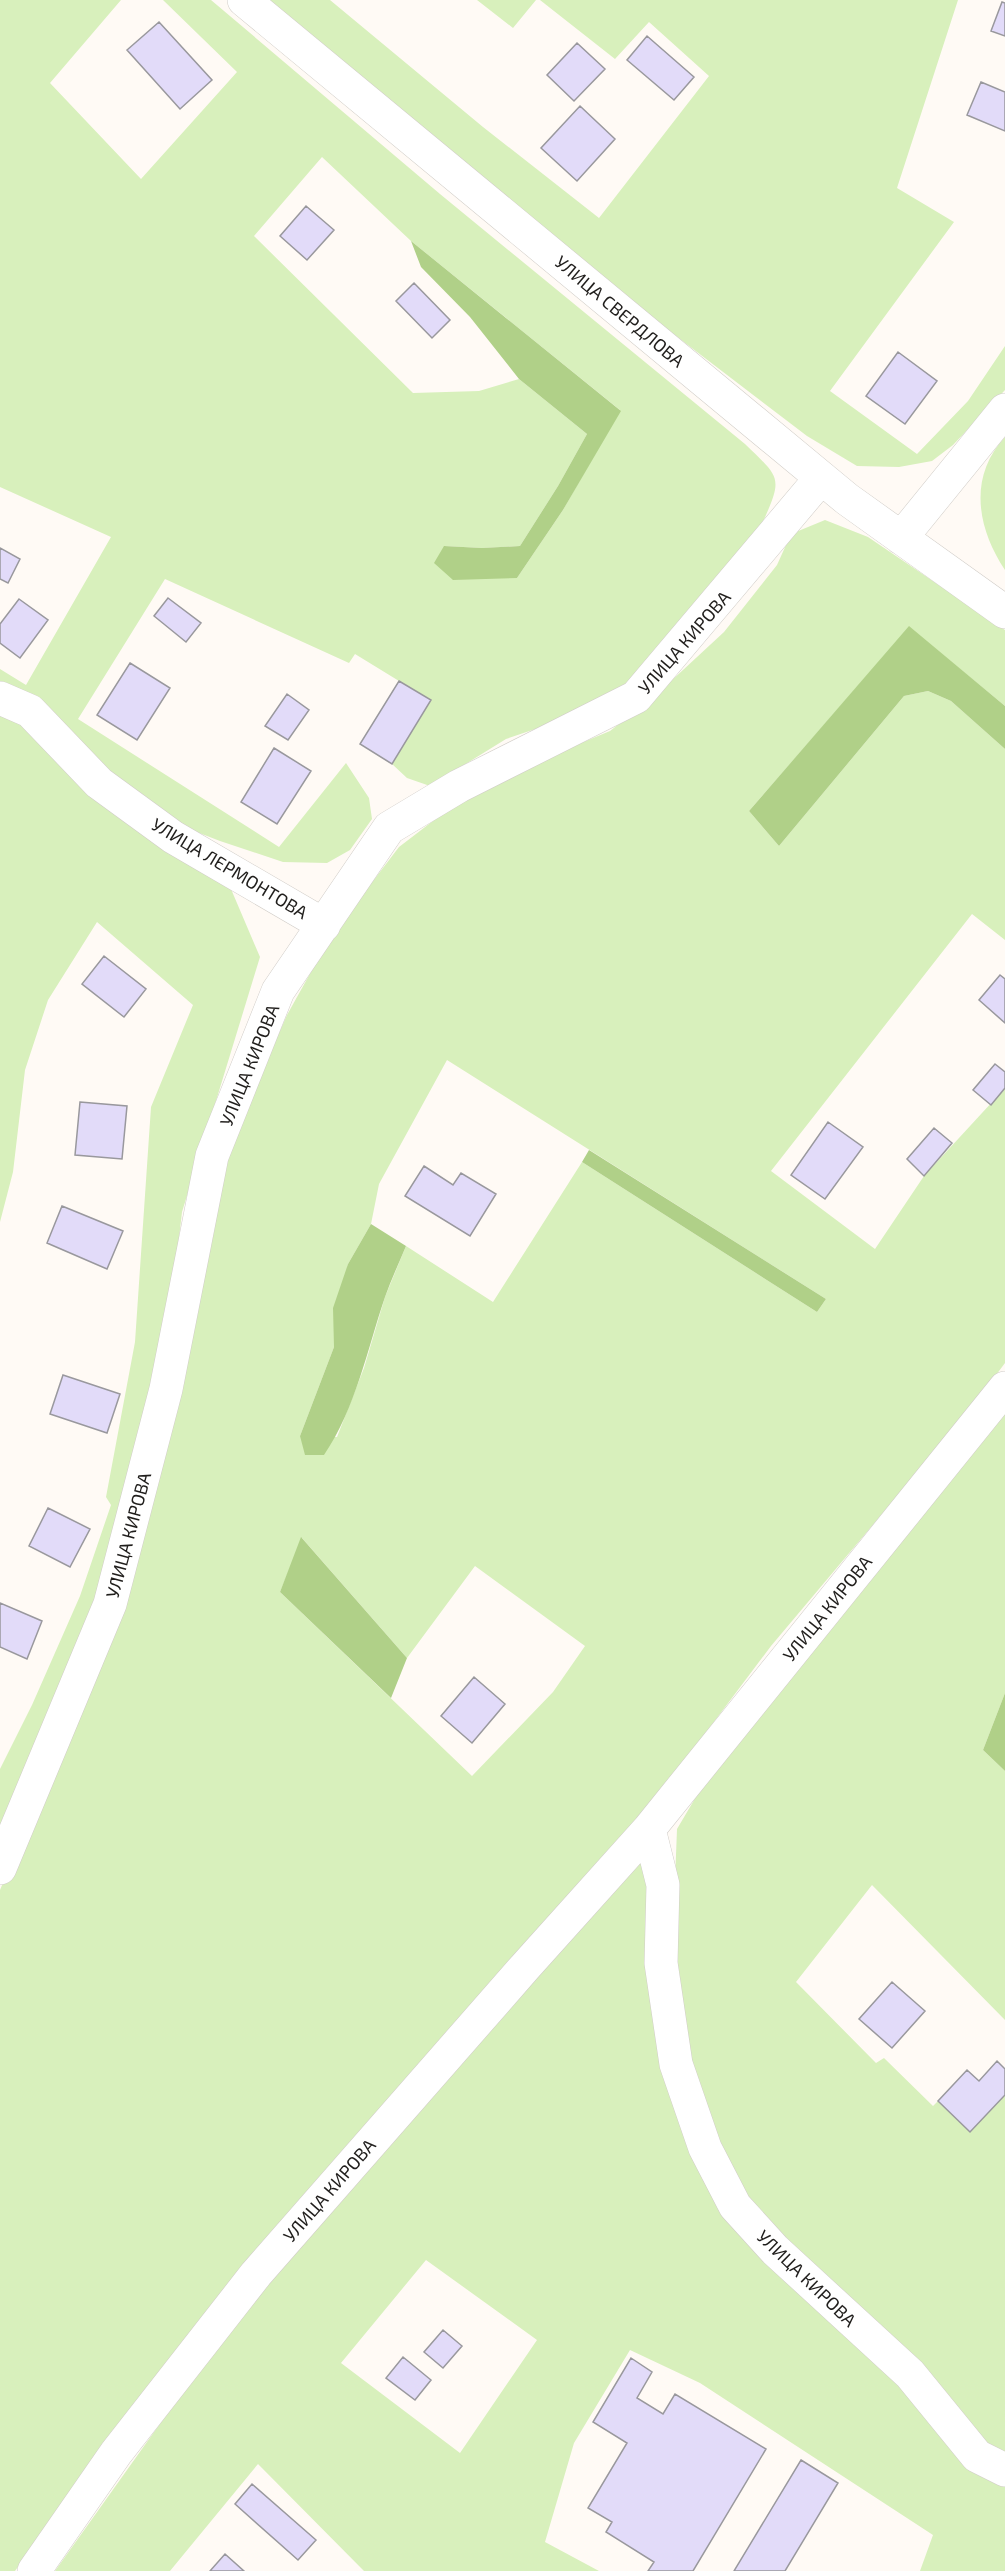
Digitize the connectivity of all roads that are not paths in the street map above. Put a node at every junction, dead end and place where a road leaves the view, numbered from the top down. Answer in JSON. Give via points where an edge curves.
{"nodes":[{"id":1,"x":244,"y":0,"type":"edge"},
{"id":2,"x":1005,"y":410,"type":"edge"},
{"id":3,"x":821,"y":478,"type":"junction"},
{"id":4,"x":901,"y":538,"type":"junction"},
{"id":5,"x":1005,"y":612,"type":"edge"},
{"id":6,"x":0,"y":699,"type":"edge"},
{"id":7,"x":324,"y":925,"type":"junction"},
{"id":8,"x":1005,"y":1388,"type":"edge"},
{"id":9,"x":650,"y":1829,"type":"junction"},
{"id":10,"x":0,"y":1868,"type":"edge"},
{"id":11,"x":1005,"y":2470,"type":"edge"},
{"id":12,"x":34,"y":2571,"type":"edge"}],
"edges":[{"from":1,"to":3,"type":"street","name":"УЛИЦА СВЕРДЛОВА"},
{"from":2,"to":4,"type":"street"},
{"from":3,"to":4,"type":"street","name":"УЛИЦА СВЕРДЛОВА"},
{"from":3,"to":7,"type":"street","name":"УЛИЦА КИРОВА","via":[[636,697],[459,786],[389,828]]},
{"from":4,"to":5,"type":"street","name":"УЛИЦА СВЕРДЛОВА"},
{"from":6,"to":7,"type":"street","name":"УЛИЦА ЛЕРМОНТОВА","via":[[30,711],[99,783],[173,837]]},
{"from":7,"to":10,"type":"street","name":"УЛИЦА КИРОВА","via":[[278,991],[212,1156],[166,1389],[110,1604]]},
{"from":8,"to":9,"type":"street","name":"УЛИЦА КИРОВА"},
{"from":9,"to":11,"type":"street","name":"УЛИЦА КИРОВА","via":[[663,1885],[661,1963],[676,2064],[705,2148],[735,2206],[775,2250],[910,2374],[978,2456]]},
{"from":9,"to":12,"type":"street","name":"УЛИЦА КИРОВА","via":[[256,2274],[116,2454]]}]}
